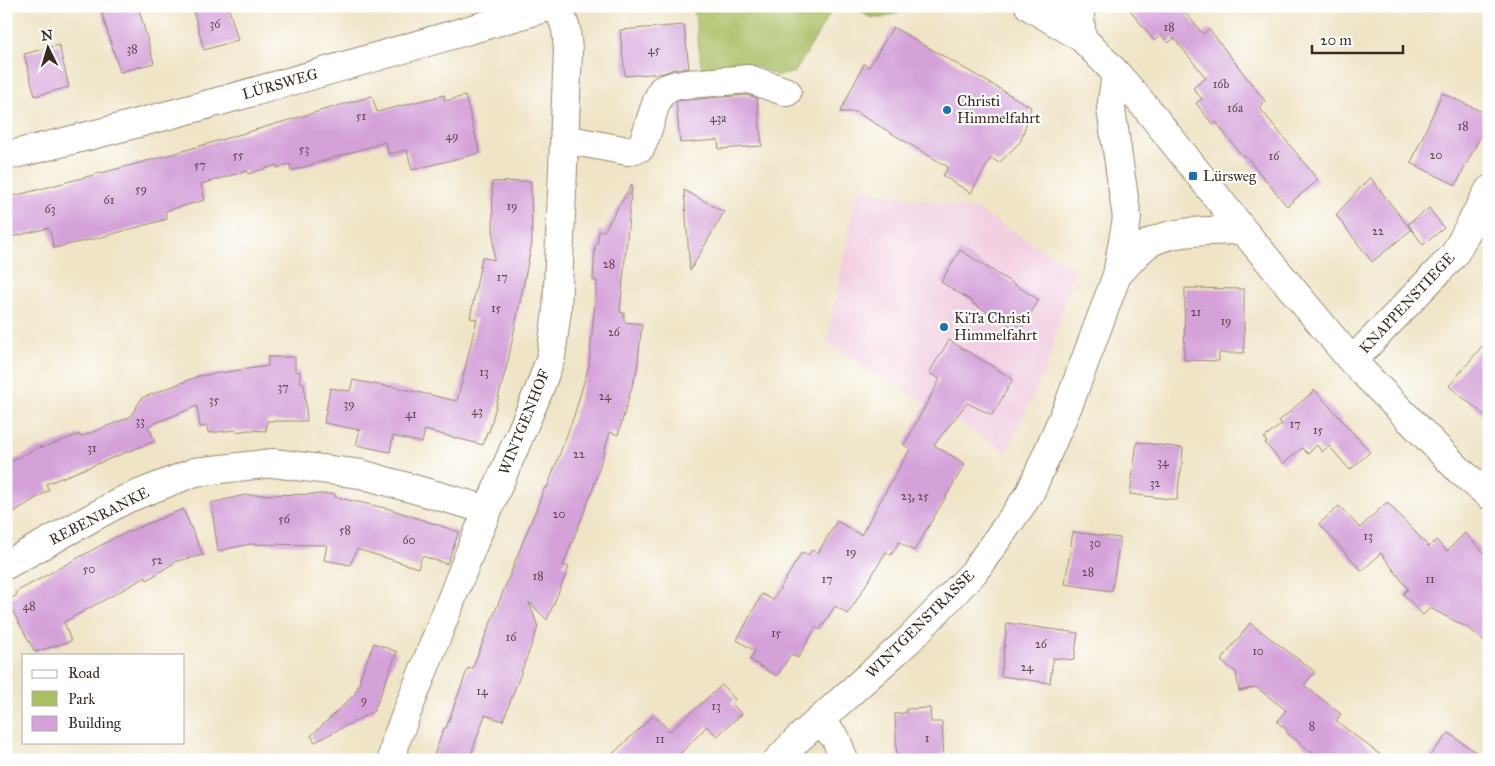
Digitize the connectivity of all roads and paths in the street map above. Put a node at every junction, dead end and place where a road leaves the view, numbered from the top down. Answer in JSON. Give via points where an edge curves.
{"nodes":[{"id":1,"x":552,"y":6,"type":"edge"},
{"id":2,"x":558,"y":6,"type":"edge"},
{"id":3,"x":1029,"y":6,"type":"edge"},
{"id":4,"x":1079,"y":6,"type":"edge"},
{"id":5,"x":1082,"y":38,"type":"junction"},
{"id":6,"x":1116,"y":73,"type":"junction"},
{"id":7,"x":787,"y":92,"type":"dead end"},
{"id":8,"x":564,"y":140,"type":"junction"},
{"id":9,"x":6,"y":156,"type":"edge"},
{"id":10,"x":1489,"y":190,"type":"edge"},
{"id":11,"x":1243,"y":230,"type":"junction"},
{"id":12,"x":1117,"y":275,"type":"junction"},
{"id":13,"x":1352,"y":361,"type":"junction"},
{"id":14,"x":1489,"y":495,"type":"edge"},
{"id":15,"x":488,"y":510,"type":"junction"},
{"id":16,"x":6,"y":565,"type":"edge"},
{"id":17,"x":820,"y":720,"type":"junction"},
{"id":18,"x":392,"y":760,"type":"edge"},
{"id":19,"x":778,"y":760,"type":"edge"},
{"id":20,"x":844,"y":760,"type":"edge"}],
"edges":[{"from":1,"to":9,"type":"street","name":"LÜRSWEG","via":[[280,84]]},
{"from":2,"to":8,"type":"street","name":"WINTGENHOF","via":[[566,29],[568,50]]},
{"from":3,"to":5,"type":"street"},
{"from":4,"to":5,"type":"street"},
{"from":5,"to":6,"type":"street"},
{"from":6,"to":11,"type":"street"},
{"from":6,"to":12,"type":"street","name":"WINTGENSTRASSE","via":[[1111,109],[1127,218]]},
{"from":7,"to":8,"type":"street","via":[[749,79],[676,85],[662,90],[641,148],[628,151]]},
{"from":8,"to":15,"type":"street","name":"WINTGENHOF","via":[[557,310],[550,357],[540,390]]},
{"from":10,"to":13,"type":"street","name":"KNAPPENSTIEGE","via":[[1454,255]]},
{"from":11,"to":12,"type":"street","name":"WINTGENSTRASSE","via":[[1170,235],[1145,245]]},
{"from":11,"to":13,"type":"street"},
{"from":12,"to":17,"type":"street","name":"WINTGENSTRASSE","via":[[1070,401],[1030,493],[974,572],[910,639]]},
{"from":13,"to":14,"type":"street"},
{"from":15,"to":16,"type":"street","name":"REBENRANKE","via":[[362,474],[273,462],[195,472],[126,499]]},
{"from":15,"to":18,"type":"street","name":"WINTGENHOF","via":[[396,740]]},
{"from":17,"to":19,"type":"street","name":"WINTGENSTRASSE"},
{"from":17,"to":20,"type":"street","via":[[836,739]]}]}
